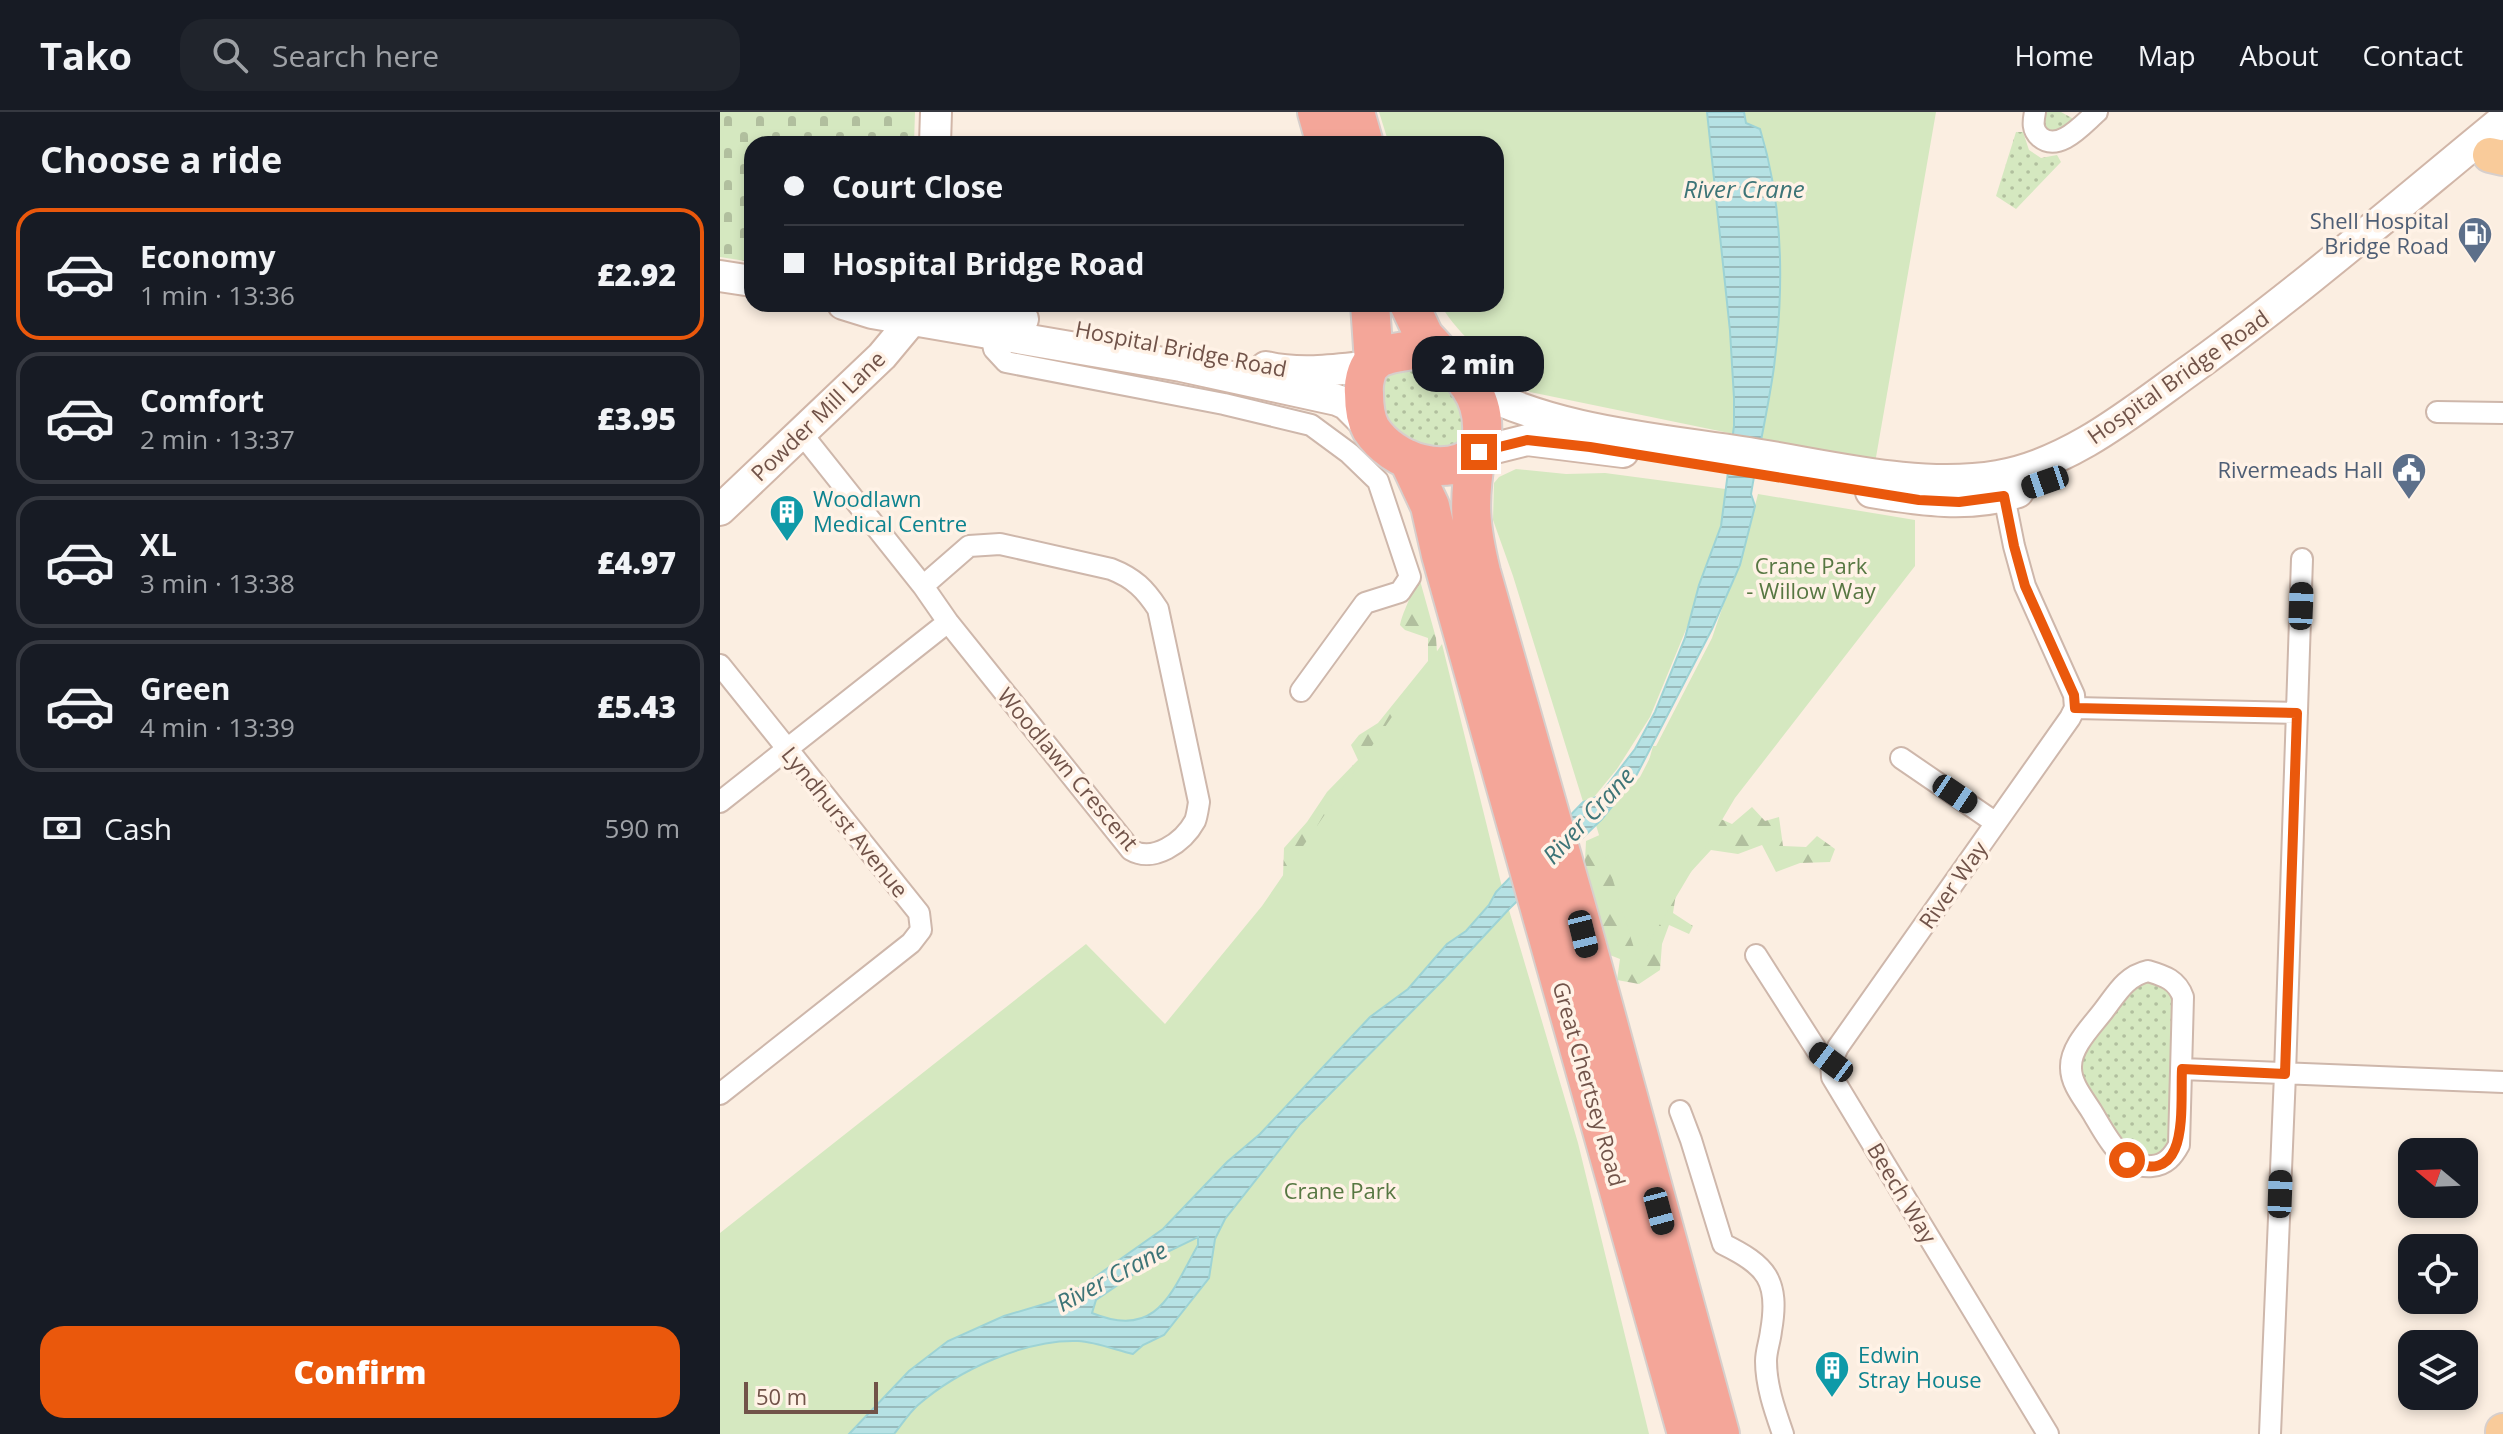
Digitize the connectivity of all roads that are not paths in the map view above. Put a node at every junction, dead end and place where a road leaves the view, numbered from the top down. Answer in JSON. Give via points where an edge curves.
{"nodes":[{"id":1,"x":936,"y":112,"type":"edge"},
{"id":2,"x":1317,"y":112,"type":"edge"},
{"id":3,"x":1355,"y":112,"type":"edge"},
{"id":4,"x":2035,"y":112,"type":"edge"},
{"id":5,"x":2097,"y":112,"type":"edge"},
{"id":6,"x":2503,"y":120,"type":"edge"},
{"id":7,"x":935,"y":136,"type":"edge"},
{"id":8,"x":1324,"y":136,"type":"edge"},
{"id":9,"x":1362,"y":136,"type":"edge"},
{"id":10,"x":2499,"y":153,"type":"edge"},
{"id":11,"x":2372,"y":242,"type":"junction"},
{"id":12,"x":720,"y":276,"type":"edge"},
{"id":13,"x":744,"y":280,"type":"edge"},
{"id":14,"x":920,"y":312,"type":"edge"},
{"id":15,"x":976,"y":312,"type":"edge"},
{"id":16,"x":1370,"y":312,"type":"edge"},
{"id":17,"x":1413,"y":312,"type":"edge"},
{"id":18,"x":1372,"y":364,"type":"junction"},
{"id":19,"x":1458,"y":373,"type":"junction"},
{"id":20,"x":1229,"y":380,"type":"junction"},
{"id":21,"x":2437,"y":412,"type":"dead end"},
{"id":22,"x":2503,"y":413,"type":"edge"},
{"id":23,"x":1370,"y":428,"type":"junction"},
{"id":24,"x":802,"y":434,"type":"junction"},
{"id":25,"x":1477,"y":454,"type":"junction"},
{"id":26,"x":1703,"y":456,"type":"junction"},
{"id":27,"x":1408,"y":459,"type":"junction"},
{"id":28,"x":2002,"y":486,"type":"junction"},
{"id":29,"x":720,"y":510,"type":"edge"},
{"id":30,"x":2302,"y":559,"type":"dead end"},
{"id":31,"x":923,"y":586,"type":"junction"},
{"id":32,"x":948,"y":622,"type":"junction"},
{"id":33,"x":720,"y":665,"type":"edge"},
{"id":34,"x":1301,"y":691,"type":"dead end"},
{"id":35,"x":2075,"y":708,"type":"junction"},
{"id":36,"x":2297,"y":713,"type":"junction"},
{"id":37,"x":787,"y":750,"type":"junction"},
{"id":38,"x":1901,"y":758,"type":"dead end"},
{"id":39,"x":720,"y":802,"type":"edge"},
{"id":40,"x":1532,"y":816,"type":"junction"},
{"id":41,"x":1996,"y":823,"type":"junction"},
{"id":42,"x":1756,"y":955,"type":"dead end"},
{"id":43,"x":1831,"y":1062,"type":"junction"},
{"id":44,"x":2182,"y":1069,"type":"junction"},
{"id":45,"x":2285,"y":1074,"type":"junction"},
{"id":46,"x":2503,"y":1082,"type":"edge"},
{"id":47,"x":720,"y":1094,"type":"edge"},
{"id":48,"x":1680,"y":1111,"type":"dead end"},
{"id":49,"x":1687,"y":1434,"type":"edge"},
{"id":50,"x":1720,"y":1434,"type":"edge"},
{"id":51,"x":1783,"y":1434,"type":"edge"},
{"id":52,"x":2048,"y":1434,"type":"edge"},
{"id":53,"x":2270,"y":1434,"type":"edge"}],
"edges":[{"from":1,"to":7,"type":"main road"},
{"from":2,"to":8,"type":"highway"},
{"from":3,"to":9,"type":"highway"},
{"from":4,"to":5,"type":"street","via":[[2037,135],[2058,141]]},
{"from":6,"to":11,"type":"main road","name":"Hospital Bridge Road"},
{"from":10,"to":11,"type":"main road","name":"Hospital Bridge Road"},
{"from":11,"to":28,"type":"main road","name":"Hospital Bridge Road","via":[[2082,445]]},
{"from":12,"to":13,"type":"main road"},
{"from":14,"to":20,"type":"main road","name":"Hospital Bridge Road","via":[[991,334]]},
{"from":14,"to":24,"type":"main road","name":"Powder Mill Lane"},
{"from":15,"to":20,"type":"main road","name":"Hospital Bridge Road"},
{"from":16,"to":18,"type":"highway"},
{"from":17,"to":19,"type":"highway","via":[[1424,336]]},
{"from":18,"to":19,"type":"highway","via":[[1413,350]]},
{"from":18,"to":20,"type":"main road","name":"Hospital Bridge Road"},
{"from":18,"to":23,"type":"highway","via":[[1363,386]]},
{"from":19,"to":25,"type":"highway","via":[[1483,419]]},
{"from":19,"to":26,"type":"main road","name":"Hospital Bridge Road","via":[[1497,401]]},
{"from":20,"to":23,"type":"main road","name":"Hospital Bridge Road","via":[[1337,400]]},
{"from":20,"to":34,"type":"street","via":[[1311,425],[1378,481],[1410,577],[1400,592],[1365,603]]},
{"from":21,"to":22,"type":"street"},
{"from":23,"to":27,"type":"highway"},
{"from":24,"to":29,"type":"main road","name":"Powder Mill Lane"},
{"from":24,"to":31,"type":"street","name":"Woodlawn Crescent"},
{"from":25,"to":26,"type":"main road","name":"Hospital Bridge Road","via":[[1527,440]]},
{"from":25,"to":27,"type":"highway","via":[[1456,466],[1433,467]]},
{"from":25,"to":40,"type":"highway","name":"Great Chertsey Road","via":[[1470,528]]},
{"from":26,"to":28,"type":"main road","name":"Hospital Bridge Road","via":[[1882,484]]},
{"from":27,"to":40,"type":"highway","name":"Great Chertsey Road","via":[[1430,506],[1441,555]]},
{"from":28,"to":35,"type":"street","via":[[2025,586],[2074,695]]},
{"from":30,"to":36,"type":"street"},
{"from":31,"to":32,"type":"street","name":"Woodlawn Crescent"},
{"from":31,"to":32,"type":"street","name":"Woodlawn Crescent","via":[[969,546],[1000,544],[1111,569],[1145,589],[1158,609],[1199,802],[1195,821],[1163,852],[1141,855],[1131,850]]},
{"from":32,"to":37,"type":"street"},
{"from":33,"to":37,"type":"street","name":"Lyndhurst Avenue"},
{"from":35,"to":36,"type":"street"},
{"from":35,"to":41,"type":"street","name":"River Way"},
{"from":36,"to":45,"type":"street"},
{"from":37,"to":39,"type":"street"},
{"from":37,"to":47,"type":"street","name":"Lyndhurst Avenue","via":[[919,913],[921,930]]},
{"from":38,"to":41,"type":"street"},
{"from":40,"to":49,"type":"highway","name":"Great Chertsey Road","via":[[1543,921]]},
{"from":40,"to":50,"type":"highway","name":"Great Chertsey Road","via":[[1569,887]]},
{"from":41,"to":43,"type":"street","name":"River Way"},
{"from":42,"to":43,"type":"street","name":"Beech Way","via":[[1818,1052]]},
{"from":43,"to":52,"type":"street","name":"Beech Way","via":[[1832,1077]]},
{"from":44,"to":44,"type":"street","via":[[2179,1145],[2172,1158],[2141,1167],[2111,1143],[2075,1085],[2071,1068],[2087,1031],[2126,981],[2148,971],[2180,986]]},
{"from":44,"to":45,"type":"street"},
{"from":45,"to":46,"type":"street"},
{"from":45,"to":53,"type":"street"},
{"from":48,"to":51,"type":"street","via":[[1723,1244],[1767,1274],[1774,1301],[1766,1361]]}]}
